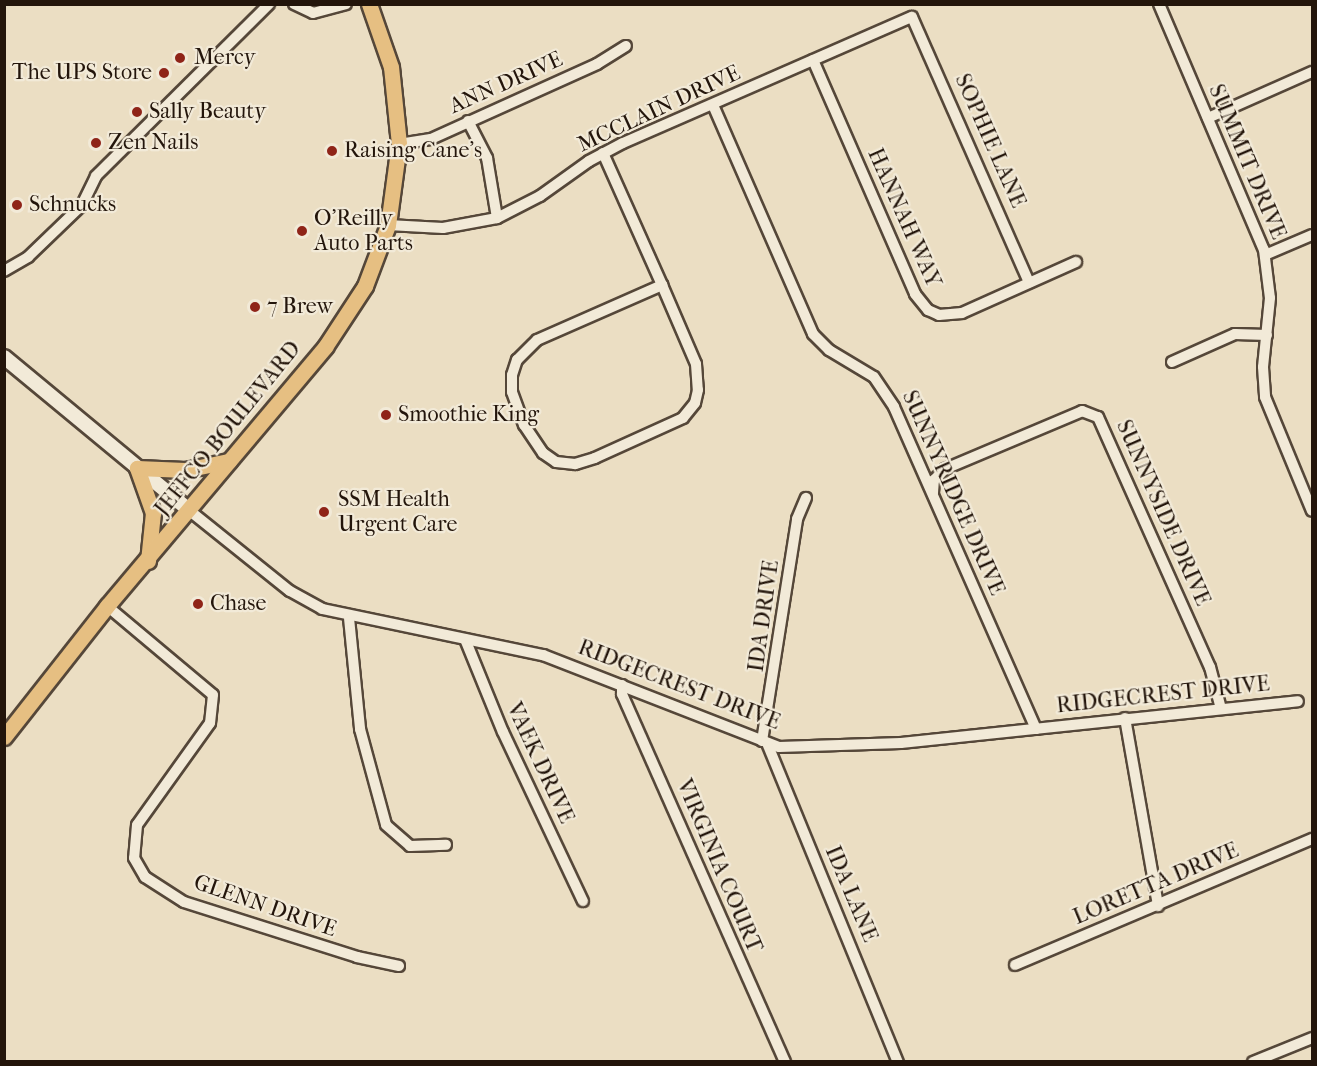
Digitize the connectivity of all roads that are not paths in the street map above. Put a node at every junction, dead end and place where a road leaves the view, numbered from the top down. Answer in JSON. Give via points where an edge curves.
{"nodes":[{"id":1,"x":269,"y":4,"type":"edge"},
{"id":2,"x":294,"y":4,"type":"edge"},
{"id":3,"x":346,"y":4,"type":"edge"},
{"id":4,"x":369,"y":4,"type":"edge"},
{"id":5,"x":1158,"y":4,"type":"edge"},
{"id":6,"x":912,"y":17,"type":"joint"},
{"id":7,"x":626,"y":46,"type":"dead end"},
{"id":8,"x":813,"y":60,"type":"junction"},
{"id":9,"x":1312,"y":72,"type":"edge"},
{"id":10,"x":713,"y":105,"type":"junction"},
{"id":11,"x":1208,"y":118,"type":"junction"},
{"id":12,"x":468,"y":121,"type":"junction"},
{"id":13,"x":399,"y":144,"type":"junction"},
{"id":14,"x":603,"y":153,"type":"junction"},
{"id":15,"x":497,"y":218,"type":"junction"},
{"id":16,"x":388,"y":225,"type":"junction"},
{"id":17,"x":1312,"y":235,"type":"edge"},
{"id":18,"x":1265,"y":255,"type":"junction"},
{"id":19,"x":1076,"y":262,"type":"dead end"},
{"id":20,"x":4,"y":271,"type":"edge"},
{"id":21,"x":1029,"y":282,"type":"junction"},
{"id":22,"x":662,"y":285,"type":"junction"},
{"id":23,"x":1267,"y":335,"type":"junction"},
{"id":24,"x":4,"y":357,"type":"edge"},
{"id":25,"x":1173,"y":362,"type":"dead end"},
{"id":26,"x":229,"y":461,"type":"junction"},
{"id":27,"x":137,"y":468,"type":"junction"},
{"id":28,"x":933,"y":494,"type":"junction"},
{"id":29,"x":806,"y":498,"type":"dead end"},
{"id":30,"x":1312,"y":510,"type":"edge"},
{"id":31,"x":190,"y":511,"type":"junction"},
{"id":32,"x":148,"y":562,"type":"junction"},
{"id":33,"x":107,"y":606,"type":"junction"},
{"id":34,"x":349,"y":618,"type":"junction"},
{"id":35,"x":465,"y":639,"type":"junction"},
{"id":36,"x":622,"y":685,"type":"junction"},
{"id":37,"x":1298,"y":701,"type":"dead end"},
{"id":38,"x":1221,"y":709,"type":"junction"},
{"id":39,"x":1125,"y":718,"type":"junction"},
{"id":40,"x":1036,"y":729,"type":"junction"},
{"id":41,"x":4,"y":737,"type":"edge"},
{"id":42,"x":764,"y":742,"type":"junction"},
{"id":43,"x":1312,"y":839,"type":"edge"},
{"id":44,"x":446,"y":845,"type":"dead end"},
{"id":45,"x":583,"y":901,"type":"dead end"},
{"id":46,"x":1158,"y":906,"type":"junction"},
{"id":47,"x":1016,"y":965,"type":"dead end"},
{"id":48,"x":399,"y":966,"type":"dead end"},
{"id":49,"x":1312,"y":1038,"type":"edge"},
{"id":50,"x":785,"y":1062,"type":"edge"},
{"id":51,"x":898,"y":1062,"type":"edge"},
{"id":52,"x":1253,"y":1062,"type":"edge"}],
"edges":[{"from":1,"to":20,"type":"street","via":[[96,176],[82,205],[28,257]]},
{"from":2,"to":3,"type":"street","via":[[313,13]]},
{"from":4,"to":13,"type":"main road","name":"JEFFCO BOULEVARD","via":[[391,67]]},
{"from":5,"to":11,"type":"street","name":"SUMMIT DRIVE"},
{"from":6,"to":8,"type":"street","name":"MCCLAIN DRIVE"},
{"from":6,"to":21,"type":"street","name":"SOPHIE LANE"},
{"from":7,"to":12,"type":"street","name":"ANN DRIVE","via":[[597,64]]},
{"from":8,"to":10,"type":"street","name":"MCCLAIN DRIVE"},
{"from":8,"to":21,"type":"street","name":"HANNAH WAY","via":[[920,303],[939,315],[952,315]]},
{"from":9,"to":11,"type":"street"},
{"from":10,"to":14,"type":"street","name":"MCCLAIN DRIVE"},
{"from":10,"to":28,"type":"street","name":"SUNNYRIDGE DRIVE","via":[[813,334],[829,350],[866,370],[880,384]]},
{"from":11,"to":18,"type":"street","name":"SUMMIT DRIVE"},
{"from":12,"to":13,"type":"street","name":"ANN DRIVE","via":[[423,142]]},
{"from":12,"to":15,"type":"street","via":[[487,158]]},
{"from":13,"to":16,"type":"main road","name":"JEFFCO BOULEVARD"},
{"from":14,"to":15,"type":"street","name":"MCCLAIN DRIVE","via":[[540,196]]},
{"from":14,"to":22,"type":"street"},
{"from":15,"to":16,"type":"street","name":"MCCLAIN DRIVE","via":[[444,228]]},
{"from":16,"to":26,"type":"main road","name":"JEFFCO BOULEVARD","via":[[372,270],[344,320]]},
{"from":17,"to":18,"type":"street"},
{"from":18,"to":23,"type":"street","name":"SUMMIT DRIVE","via":[[1270,298]]},
{"from":19,"to":21,"type":"street","name":"HANNAH WAY"},
{"from":22,"to":22,"type":"street","via":[[537,340],[521,355],[512,375],[512,392],[525,425],[543,453],[556,462],[575,464],[595,458],[670,426],[690,411],[699,378]]},
{"from":23,"to":25,"type":"street","via":[[1234,334]]},
{"from":23,"to":30,"type":"street","name":"SUMMIT DRIVE","via":[[1263,375],[1268,410]]},
{"from":24,"to":27,"type":"street"},
{"from":26,"to":27,"type":"main road","via":[[185,470]]},
{"from":26,"to":31,"type":"main road","name":"JEFFCO BOULEVARD"},
{"from":27,"to":31,"type":"street"},
{"from":27,"to":32,"type":"main road","via":[[152,509]]},
{"from":28,"to":38,"type":"street","name":"SUNNYSIDE DRIVE","via":[[934,480],[945,469],[1082,411],[1098,417],[1210,667]]},
{"from":28,"to":40,"type":"street","name":"SUNNYRIDGE DRIVE"},
{"from":29,"to":42,"type":"street","name":"IDA DRIVE","via":[[797,519]]},
{"from":31,"to":32,"type":"main road","name":"JEFFCO BOULEVARD"},
{"from":31,"to":34,"type":"street","name":"RIDGECREST DRIVE","via":[[295,595]]},
{"from":32,"to":33,"type":"main road","name":"JEFFCO BOULEVARD"},
{"from":33,"to":41,"type":"main road","name":"JEFFCO BOULEVARD"},
{"from":33,"to":48,"type":"street","name":"GLENN DRIVE","via":[[213,695],[210,723],[137,825],[135,858],[145,878],[184,902],[347,954]]},
{"from":34,"to":35,"type":"street","name":"RIDGECREST DRIVE"},
{"from":34,"to":44,"type":"street","via":[[360,729],[386,825],[410,846]]},
{"from":35,"to":36,"type":"street","name":"RIDGECREST DRIVE","via":[[543,655]]},
{"from":35,"to":45,"type":"street","name":"VAEK DRIVE","via":[[503,732]]},
{"from":36,"to":42,"type":"street","name":"RIDGECREST DRIVE"},
{"from":36,"to":50,"type":"street","name":"VIRGINIA COURT","via":[[622,694]]},
{"from":37,"to":38,"type":"street","name":"RIDGECREST DRIVE"},
{"from":38,"to":39,"type":"street","name":"RIDGECREST DRIVE"},
{"from":39,"to":40,"type":"street","name":"RIDGECREST DRIVE"},
{"from":39,"to":46,"type":"street"},
{"from":40,"to":42,"type":"street","name":"RIDGECREST DRIVE","via":[[901,743],[803,747]]},
{"from":42,"to":51,"type":"street","name":"IDA LANE"},
{"from":43,"to":46,"type":"street","name":"LORETTA DRIVE"},
{"from":46,"to":47,"type":"street","name":"LORETTA DRIVE"},
{"from":49,"to":52,"type":"street"}]}
